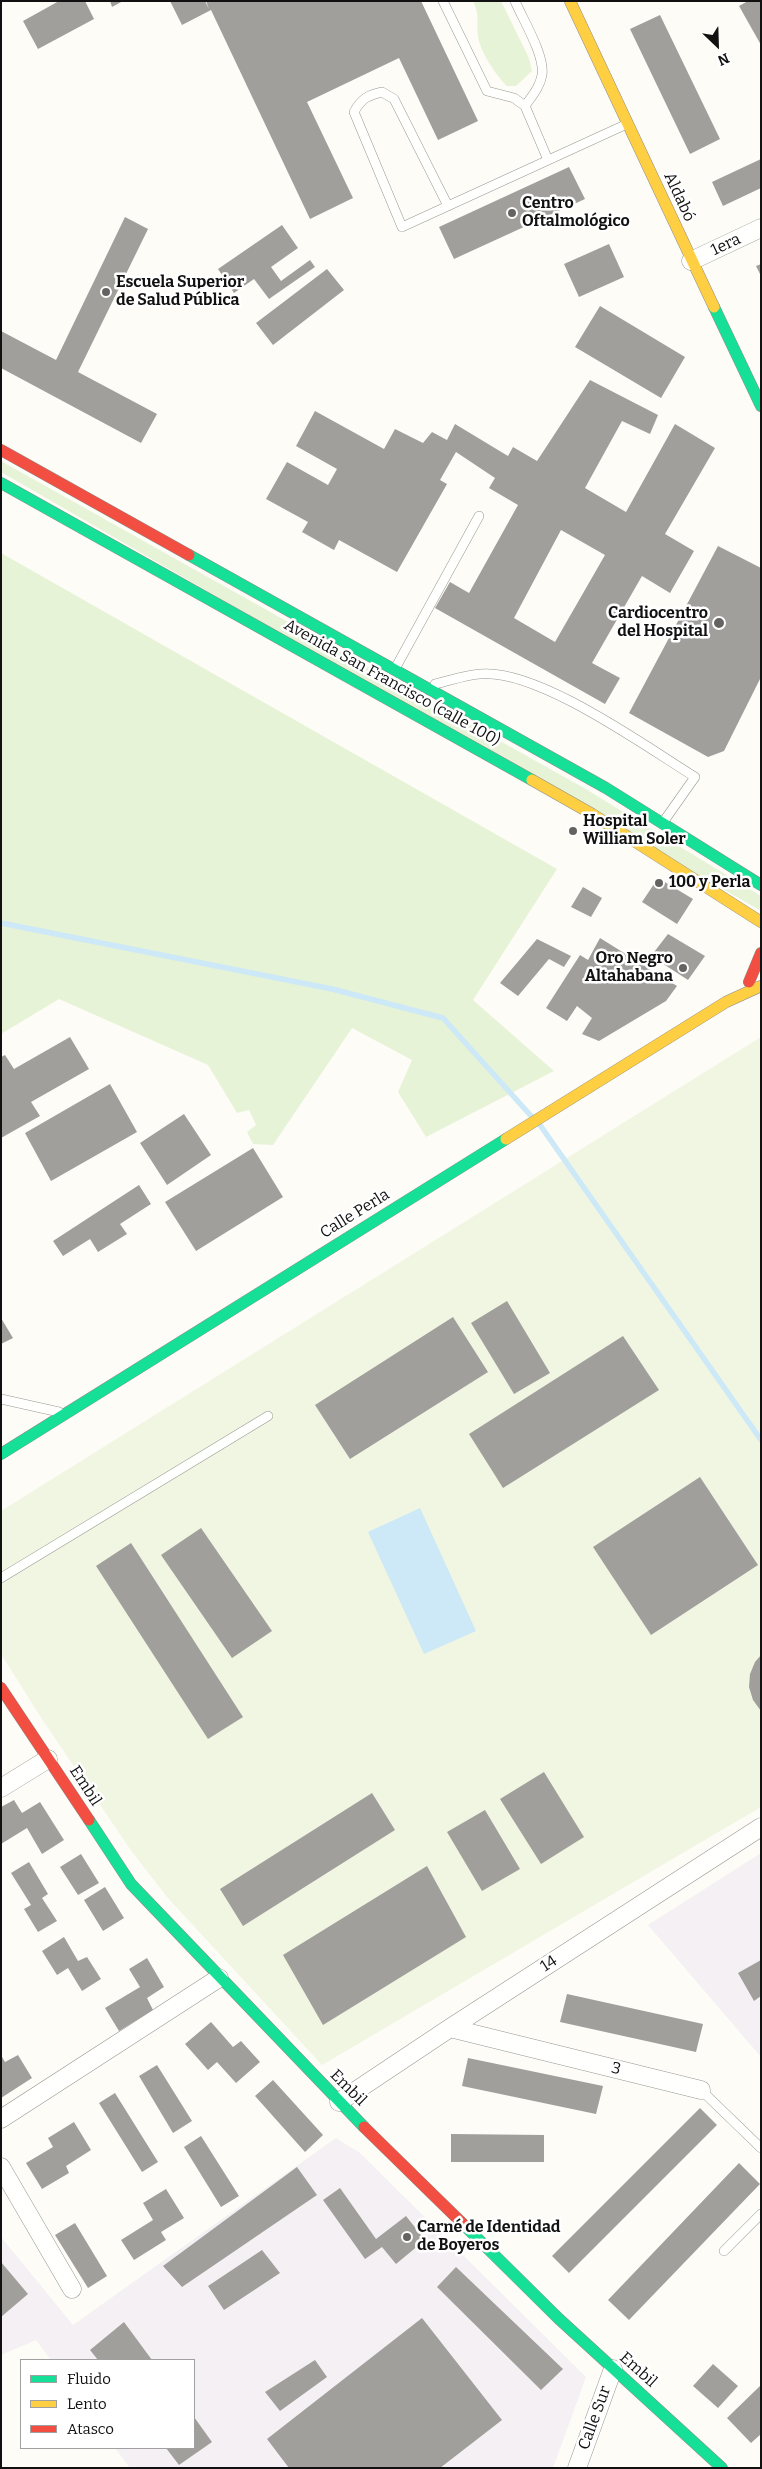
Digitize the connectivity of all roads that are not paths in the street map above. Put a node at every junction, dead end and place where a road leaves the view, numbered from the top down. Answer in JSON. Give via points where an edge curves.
{"nodes":[{"id":1,"x":443,"y":1,"type":"edge"},
{"id":2,"x":515,"y":1,"type":"edge"},
{"id":3,"x":570,"y":1,"type":"edge"},
{"id":4,"x":525,"y":106,"type":"junction"},
{"id":5,"x":627,"y":124,"type":"junction"},
{"id":6,"x":548,"y":160,"type":"junction"},
{"id":7,"x":448,"y":206,"type":"junction"},
{"id":8,"x":761,"y":228,"type":"edge"},
{"id":9,"x":691,"y":262,"type":"junction"},
{"id":10,"x":761,"y":406,"type":"edge"},
{"id":11,"x":1,"y":450,"type":"edge"},
{"id":12,"x":1,"y":483,"type":"edge"},
{"id":13,"x":479,"y":516,"type":"dead end"},
{"id":14,"x":395,"y":669,"type":"junction"},
{"id":15,"x":425,"y":687,"type":"junction"},
{"id":16,"x":663,"y":824,"type":"junction"},
{"id":17,"x":761,"y":885,"type":"edge"},
{"id":18,"x":756,"y":919,"type":"edge"},
{"id":19,"x":760,"y":936,"type":"edge"},
{"id":20,"x":761,"y":952,"type":"edge"},
{"id":21,"x":761,"y":974,"type":"edge"},
{"id":22,"x":756,"y":987,"type":"edge"},
{"id":23,"x":1,"y":1399,"type":"edge"},
{"id":24,"x":67,"y":1413,"type":"junction"},
{"id":25,"x":268,"y":1416,"type":"dead end"},
{"id":26,"x":1,"y":1454,"type":"edge"},
{"id":27,"x":1,"y":1578,"type":"edge"},
{"id":28,"x":1,"y":1688,"type":"edge"},
{"id":29,"x":48,"y":1759,"type":"junction"},
{"id":30,"x":1,"y":1788,"type":"edge"},
{"id":31,"x":761,"y":1827,"type":"edge"},
{"id":32,"x":219,"y":1978,"type":"junction"},
{"id":33,"x":450,"y":2028,"type":"junction"},
{"id":34,"x":701,"y":2090,"type":"joint"},
{"id":35,"x":339,"y":2102,"type":"junction"},
{"id":36,"x":1,"y":2119,"type":"edge"},
{"id":37,"x":761,"y":2148,"type":"edge"},
{"id":38,"x":1,"y":2167,"type":"edge"},
{"id":39,"x":761,"y":2214,"type":"edge"},
{"id":40,"x":724,"y":2251,"type":"dead end"},
{"id":41,"x":72,"y":2289,"type":"dead end"},
{"id":42,"x":613,"y":2369,"type":"junction"},
{"id":43,"x":577,"y":2468,"type":"edge"},
{"id":44,"x":722,"y":2468,"type":"edge"}],
"edges":[{"from":1,"to":4,"type":"lane","via":[[487,91],[514,98]]},
{"from":2,"to":4,"type":"lane","via":[[542,63],[542,76]]},
{"from":3,"to":5,"type":"main road","name":"Aldabó"},
{"from":4,"to":6,"type":"lane"},
{"from":5,"to":6,"type":"lane"},
{"from":5,"to":9,"type":"main road","name":"Aldabó"},
{"from":6,"to":7,"type":"lane"},
{"from":7,"to":7,"type":"lane","via":[[402,227],[354,112],[359,102],[382,92],[394,99]]},
{"from":8,"to":9,"type":"street","name":"1era"},
{"from":9,"to":10,"type":"main road","name":"Aldabó"},
{"from":11,"to":14,"type":"main road","name":"Avenida San Francisco (calle 100)"},
{"from":12,"to":18,"type":"main road","name":"Avenida San Francisco (calle 100)","via":[[592,814]]},
{"from":13,"to":14,"type":"lane"},
{"from":14,"to":15,"type":"main road","name":"Avenida San Francisco (calle 100)"},
{"from":15,"to":16,"type":"main road","name":"Avenida San Francisco (calle 100)","via":[[606,788]]},
{"from":15,"to":16,"type":"lane","via":[[481,674],[524,679],[592,712],[695,777]]},
{"from":16,"to":17,"type":"main road","name":"Avenida San Francisco (calle 100)"},
{"from":18,"to":19,"type":"main road"},
{"from":20,"to":22,"type":"main road"},
{"from":21,"to":22,"type":"main road","name":"Calle Perla"},
{"from":22,"to":24,"type":"main road","name":"Calle Perla","via":[[726,1002]]},
{"from":23,"to":24,"type":"lane"},
{"from":24,"to":26,"type":"main road","name":"Calle Perla"},
{"from":25,"to":27,"type":"lane"},
{"from":28,"to":29,"type":"main road","name":"Embil"},
{"from":29,"to":30,"type":"street"},
{"from":29,"to":32,"type":"main road","name":"Embil","via":[[131,1884]]},
{"from":31,"to":33,"type":"street","name":"14"},
{"from":32,"to":35,"type":"main road","name":"Embil"},
{"from":32,"to":36,"type":"street"},
{"from":33,"to":34,"type":"street","name":"3"},
{"from":33,"to":35,"type":"street","name":"14"},
{"from":34,"to":37,"type":"lane","name":"3"},
{"from":35,"to":42,"type":"main road","name":"Embil"},
{"from":38,"to":41,"type":"street"},
{"from":39,"to":40,"type":"lane"},
{"from":42,"to":43,"type":"street","name":"Calle Sur"},
{"from":42,"to":44,"type":"main road","name":"Embil"}]}
